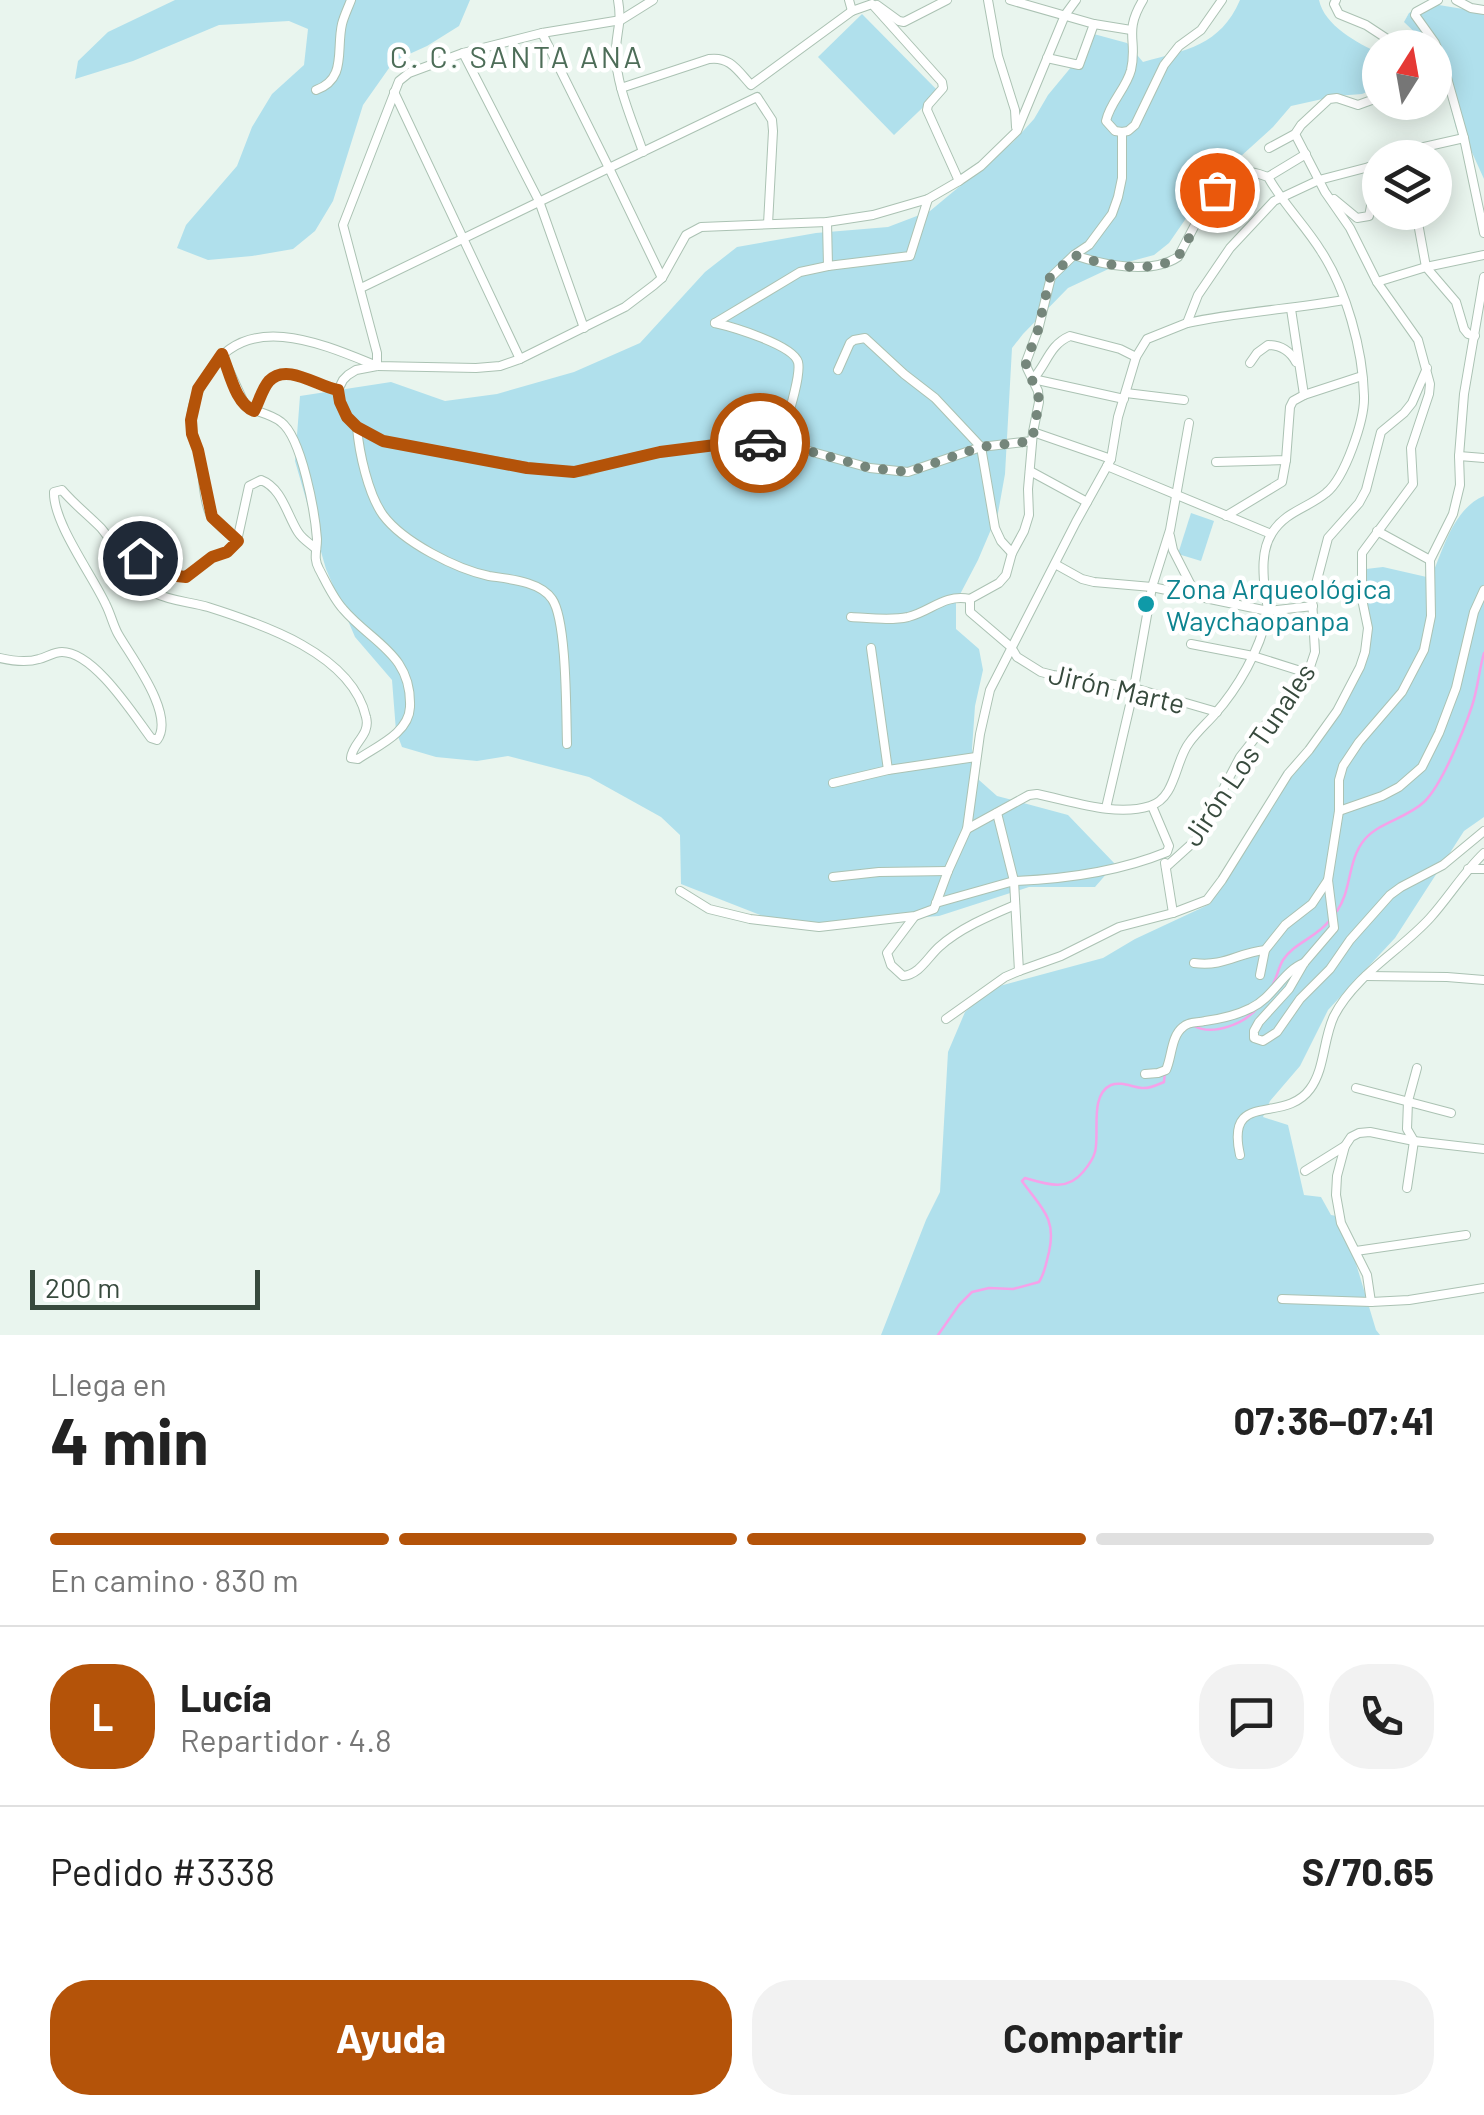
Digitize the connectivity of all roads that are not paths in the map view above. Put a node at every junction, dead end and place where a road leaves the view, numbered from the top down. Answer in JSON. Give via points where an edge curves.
{"nodes":[{"id":1,"x":351,"y":0,"type":"edge"},
{"id":2,"x":618,"y":0,"type":"edge"},
{"id":3,"x":653,"y":0,"type":"edge"},
{"id":4,"x":849,"y":0,"type":"edge"},
{"id":5,"x":947,"y":0,"type":"edge"},
{"id":6,"x":988,"y":0,"type":"edge"},
{"id":7,"x":1010,"y":0,"type":"edge"},
{"id":8,"x":1076,"y":0,"type":"edge"},
{"id":9,"x":1143,"y":0,"type":"edge"},
{"id":10,"x":1222,"y":0,"type":"edge"},
{"id":11,"x":1336,"y":0,"type":"edge"},
{"id":12,"x":1438,"y":0,"type":"edge"},
{"id":13,"x":1456,"y":0,"type":"edge"},
{"id":14,"x":872,"y":4,"type":"junction"},
{"id":15,"x":1484,"y":10,"type":"edge"},
{"id":16,"x":852,"y":11,"type":"junction"},
{"id":17,"x":1065,"y":16,"type":"junction"},
{"id":18,"x":622,"y":20,"type":"junction"},
{"id":19,"x":1094,"y":24,"type":"junction"},
{"id":20,"x":1131,"y":30,"type":"junction"},
{"id":21,"x":1374,"y":30,"type":"edge"},
{"id":22,"x":1425,"y":30,"type":"edge"},
{"id":23,"x":542,"y":33,"type":"junction"},
{"id":24,"x":463,"y":53,"type":"junction"},
{"id":25,"x":1046,"y":58,"type":"junction"},
{"id":26,"x":751,"y":85,"type":"junction"},
{"id":27,"x":621,"y":88,"type":"junction"},
{"id":28,"x":316,"y":90,"type":"dead end"},
{"id":29,"x":394,"y":92,"type":"junction"},
{"id":30,"x":757,"y":98,"type":"junction"},
{"id":31,"x":1362,"y":103,"type":"edge"},
{"id":32,"x":1452,"y":103,"type":"edge"},
{"id":33,"x":1017,"y":132,"type":"junction"},
{"id":34,"x":1122,"y":132,"type":"junction"},
{"id":35,"x":1295,"y":134,"type":"junction"},
{"id":36,"x":1464,"y":138,"type":"junction"},
{"id":37,"x":1452,"y":141,"type":"edge"},
{"id":38,"x":1269,"y":148,"type":"dead end"},
{"id":39,"x":643,"y":152,"type":"junction"},
{"id":40,"x":1306,"y":154,"type":"junction"},
{"id":41,"x":609,"y":168,"type":"junction"},
{"id":42,"x":1362,"y":169,"type":"edge"},
{"id":43,"x":1268,"y":177,"type":"junction"},
{"id":44,"x":1319,"y":180,"type":"junction"},
{"id":45,"x":960,"y":181,"type":"junction"},
{"id":46,"x":928,"y":199,"type":"junction"},
{"id":47,"x":1281,"y":200,"type":"junction"},
{"id":48,"x":539,"y":201,"type":"junction"},
{"id":49,"x":1362,"y":218,"type":"edge"},
{"id":50,"x":827,"y":222,"type":"junction"},
{"id":51,"x":768,"y":224,"type":"junction"},
{"id":52,"x":1419,"y":230,"type":"edge"},
{"id":53,"x":1484,"y":234,"type":"edge"},
{"id":54,"x":464,"y":239,"type":"junction"},
{"id":55,"x":1074,"y":255,"type":"junction"},
{"id":56,"x":1484,"y":255,"type":"edge"},
{"id":57,"x":828,"y":266,"type":"junction"},
{"id":58,"x":1426,"y":267,"type":"junction"},
{"id":59,"x":1484,"y":277,"type":"edge"},
{"id":60,"x":662,"y":278,"type":"junction"},
{"id":61,"x":1377,"y":282,"type":"junction"},
{"id":62,"x":360,"y":288,"type":"junction"},
{"id":63,"x":1344,"y":300,"type":"junction"},
{"id":64,"x":1291,"y":309,"type":"junction"},
{"id":65,"x":1186,"y":324,"type":"junction"},
{"id":66,"x":584,"y":328,"type":"junction"},
{"id":67,"x":1475,"y":336,"type":"junction"},
{"id":68,"x":222,"y":354,"type":"junction"},
{"id":69,"x":1136,"y":357,"type":"junction"},
{"id":70,"x":520,"y":359,"type":"junction"},
{"id":71,"x":1250,"y":363,"type":"dead end"},
{"id":72,"x":377,"y":366,"type":"junction"},
{"id":73,"x":1298,"y":366,"type":"junction"},
{"id":74,"x":1427,"y":368,"type":"junction"},
{"id":75,"x":838,"y":370,"type":"dead end"},
{"id":76,"x":1362,"y":376,"type":"junction"},
{"id":77,"x":1034,"y":379,"type":"junction"},
{"id":78,"x":338,"y":390,"type":"junction"},
{"id":79,"x":1304,"y":395,"type":"junction"},
{"id":80,"x":1125,"y":396,"type":"junction"},
{"id":81,"x":1184,"y":400,"type":"dead end"},
{"id":82,"x":254,"y":411,"type":"junction"},
{"id":83,"x":1190,"y":423,"type":"dead end"},
{"id":84,"x":357,"y":427,"type":"junction"},
{"id":85,"x":1033,"y":436,"type":"junction"},
{"id":86,"x":779,"y":446,"type":"junction"},
{"id":87,"x":981,"y":447,"type":"junction"},
{"id":88,"x":1459,"y":456,"type":"junction"},
{"id":89,"x":1484,"y":458,"type":"edge"},
{"id":90,"x":1286,"y":460,"type":"junction"},
{"id":91,"x":1216,"y":462,"type":"dead end"},
{"id":92,"x":1109,"y":463,"type":"junction"},
{"id":93,"x":1030,"y":471,"type":"junction"},
{"id":94,"x":1176,"y":496,"type":"junction"},
{"id":95,"x":1087,"y":502,"type":"junction"},
{"id":96,"x":1226,"y":516,"type":"junction"},
{"id":97,"x":1170,"y":530,"type":"junction"},
{"id":98,"x":1377,"y":532,"type":"junction"},
{"id":99,"x":1271,"y":534,"type":"junction"},
{"id":100,"x":238,"y":541,"type":"junction"},
{"id":101,"x":112,"y":543,"type":"junction"},
{"id":102,"x":316,"y":549,"type":"junction"},
{"id":103,"x":1012,"y":553,"type":"junction"},
{"id":104,"x":1430,"y":560,"type":"junction"},
{"id":105,"x":1055,"y":564,"type":"junction"},
{"id":106,"x":1152,"y":588,"type":"junction"},
{"id":107,"x":1484,"y":590,"type":"edge"},
{"id":108,"x":1196,"y":595,"type":"junction"},
{"id":109,"x":970,"y":598,"type":"junction"},
{"id":110,"x":1313,"y":606,"type":"junction"},
{"id":111,"x":1268,"y":611,"type":"junction"},
{"id":112,"x":851,"y":617,"type":"dead end"},
{"id":113,"x":1192,"y":644,"type":"dead end"},
{"id":114,"x":870,"y":648,"type":"dead end"},
{"id":115,"x":1011,"y":648,"type":"junction"},
{"id":116,"x":1253,"y":656,"type":"junction"},
{"id":117,"x":0,"y":658,"type":"edge"},
{"id":118,"x":1307,"y":672,"type":"junction"},
{"id":119,"x":1134,"y":688,"type":"junction"},
{"id":120,"x":1218,"y":712,"type":"junction"},
{"id":121,"x":567,"y":744,"type":"dead end"},
{"id":122,"x":976,"y":757,"type":"junction"},
{"id":123,"x":888,"y":770,"type":"junction"},
{"id":124,"x":833,"y":783,"type":"dead end"},
{"id":125,"x":1152,"y":806,"type":"junction"},
{"id":126,"x":1106,"y":808,"type":"junction"},
{"id":127,"x":1340,"y":811,"type":"junction"},
{"id":128,"x":997,"y":812,"type":"junction"},
{"id":129,"x":967,"y":829,"type":"junction"},
{"id":130,"x":1484,"y":831,"type":"edge"},
{"id":131,"x":1484,"y":853,"type":"edge"},
{"id":132,"x":1164,"y":854,"type":"junction"},
{"id":133,"x":1166,"y":867,"type":"junction"},
{"id":134,"x":1468,"y":869,"type":"junction"},
{"id":135,"x":1484,"y":869,"type":"edge"},
{"id":136,"x":948,"y":871,"type":"junction"},
{"id":137,"x":833,"y":877,"type":"dead end"},
{"id":138,"x":1014,"y":880,"type":"junction"},
{"id":139,"x":1328,"y":880,"type":"junction"},
{"id":140,"x":680,"y":891,"type":"dead end"},
{"id":141,"x":936,"y":903,"type":"junction"},
{"id":142,"x":1015,"y":904,"type":"junction"},
{"id":143,"x":1173,"y":913,"type":"junction"},
{"id":144,"x":915,"y":916,"type":"junction"},
{"id":145,"x":1265,"y":950,"type":"junction"},
{"id":146,"x":1194,"y":963,"type":"dead end"},
{"id":147,"x":1304,"y":963,"type":"junction"},
{"id":148,"x":1019,"y":971,"type":"junction"},
{"id":149,"x":1260,"y":975,"type":"dead end"},
{"id":150,"x":1366,"y":976,"type":"junction"},
{"id":151,"x":1484,"y":980,"type":"edge"},
{"id":152,"x":946,"y":1019,"type":"dead end"},
{"id":153,"x":1417,"y":1068,"type":"dead end"},
{"id":154,"x":1145,"y":1074,"type":"dead end"},
{"id":155,"x":1356,"y":1088,"type":"dead end"},
{"id":156,"x":1408,"y":1101,"type":"junction"},
{"id":157,"x":1451,"y":1113,"type":"dead end"},
{"id":158,"x":1414,"y":1141,"type":"junction"},
{"id":159,"x":1345,"y":1146,"type":"junction"},
{"id":160,"x":1484,"y":1149,"type":"edge"},
{"id":161,"x":1240,"y":1155,"type":"dead end"},
{"id":162,"x":1305,"y":1171,"type":"dead end"},
{"id":163,"x":1407,"y":1188,"type":"dead end"},
{"id":164,"x":1466,"y":1235,"type":"dead end"},
{"id":165,"x":1356,"y":1251,"type":"junction"},
{"id":166,"x":1484,"y":1288,"type":"edge"},
{"id":167,"x":1282,"y":1299,"type":"dead end"},
{"id":168,"x":1371,"y":1302,"type":"junction"}],
"edges":[{"from":1,"to":28,"type":"street","via":[[334,78]]},
{"from":2,"to":18,"type":"street"},
{"from":3,"to":18,"type":"street"},
{"from":4,"to":16,"type":"street"},
{"from":5,"to":14,"type":"street","via":[[904,22]]},
{"from":6,"to":33,"type":"street"},
{"from":7,"to":17,"type":"street"},
{"from":8,"to":17,"type":"street"},
{"from":9,"to":20,"type":"street"},
{"from":10,"to":34,"type":"street","via":[[1201,30],[1178,46],[1134,124]]},
{"from":11,"to":21,"type":"street","via":[[1339,14]]},
{"from":12,"to":22,"type":"street","via":[[1414,15]]},
{"from":13,"to":15,"type":"street"},
{"from":14,"to":16,"type":"street"},
{"from":14,"to":45,"type":"street","via":[[943,84],[927,110]]},
{"from":16,"to":26,"type":"street"},
{"from":17,"to":19,"type":"street"},
{"from":17,"to":25,"type":"street"},
{"from":18,"to":23,"type":"street"},
{"from":18,"to":27,"type":"street","via":[[615,51]]},
{"from":19,"to":20,"type":"street"},
{"from":19,"to":25,"type":"street","via":[[1078,65]]},
{"from":20,"to":34,"type":"street","via":[[1131,70],[1106,121]]},
{"from":23,"to":24,"type":"street"},
{"from":23,"to":41,"type":"street"},
{"from":24,"to":29,"type":"street","via":[[409,73]]},
{"from":24,"to":48,"type":"street"},
{"from":25,"to":33,"type":"street"},
{"from":26,"to":27,"type":"street","via":[[720,57]]},
{"from":26,"to":30,"type":"street"},
{"from":27,"to":39,"type":"street"},
{"from":29,"to":54,"type":"street"},
{"from":29,"to":62,"type":"street","via":[[343,225]]},
{"from":30,"to":39,"type":"street"},
{"from":30,"to":51,"type":"street","via":[[773,131]]},
{"from":31,"to":35,"type":"street","via":[[1328,99]]},
{"from":32,"to":36,"type":"street"},
{"from":33,"to":45,"type":"street"},
{"from":34,"to":55,"type":"street","via":[[1122,178],[1112,214]]},
{"from":35,"to":38,"type":"street"},
{"from":35,"to":40,"type":"street"},
{"from":36,"to":37,"type":"street"},
{"from":36,"to":53,"type":"street"},
{"from":39,"to":41,"type":"street"},
{"from":40,"to":43,"type":"street"},
{"from":40,"to":44,"type":"street"},
{"from":41,"to":48,"type":"street"},
{"from":41,"to":60,"type":"street"},
{"from":42,"to":44,"type":"street"},
{"from":43,"to":47,"type":"street"},
{"from":43,"to":55,"type":"street","via":[[1230,177],[1170,262],[1128,266]]},
{"from":44,"to":47,"type":"street"},
{"from":44,"to":49,"type":"street"},
{"from":44,"to":61,"type":"street"},
{"from":45,"to":46,"type":"street"},
{"from":46,"to":50,"type":"street"},
{"from":46,"to":57,"type":"street","via":[[910,256]]},
{"from":47,"to":63,"type":"street","via":[[1324,254]]},
{"from":47,"to":65,"type":"street","via":[[1230,248]]},
{"from":48,"to":54,"type":"street"},
{"from":48,"to":66,"type":"street"},
{"from":50,"to":51,"type":"street"},
{"from":50,"to":57,"type":"street"},
{"from":51,"to":60,"type":"street","via":[[692,230]]},
{"from":52,"to":58,"type":"street"},
{"from":54,"to":62,"type":"street"},
{"from":54,"to":70,"type":"street"},
{"from":55,"to":77,"type":"street","via":[[1048,283],[1026,362]]},
{"from":56,"to":58,"type":"street"},
{"from":57,"to":86,"type":"street","via":[[800,272],[715,323],[780,346],[797,360]]},
{"from":58,"to":61,"type":"street"},
{"from":58,"to":67,"type":"street","via":[[1456,302],[1464,330]]},
{"from":59,"to":67,"type":"street"},
{"from":60,"to":66,"type":"street"},
{"from":61,"to":74,"type":"street","via":[[1418,340]]},
{"from":62,"to":72,"type":"street"},
{"from":63,"to":64,"type":"street"},
{"from":63,"to":76,"type":"street"},
{"from":64,"to":65,"type":"street"},
{"from":64,"to":73,"type":"street"},
{"from":65,"to":69,"type":"street","via":[[1148,338]]},
{"from":66,"to":70,"type":"street"},
{"from":67,"to":88,"type":"street"},
{"from":68,"to":72,"type":"street","via":[[279,336]]},
{"from":68,"to":82,"type":"street","via":[[241,400]]},
{"from":68,"to":100,"type":"street","via":[[198,389],[192,434],[212,517]]},
{"from":69,"to":77,"type":"street","via":[[1070,336],[1048,354]]},
{"from":69,"to":80,"type":"street"},
{"from":70,"to":72,"type":"street","via":[[476,368]]},
{"from":71,"to":73,"type":"street","via":[[1274,345]]},
{"from":72,"to":78,"type":"street","via":[[356,370]]},
{"from":73,"to":79,"type":"street"},
{"from":74,"to":98,"type":"street","via":[[1429,394],[1411,448],[1413,484]]},
{"from":74,"to":110,"type":"street","name":"Jirón Los Tunales","via":[[1412,403],[1382,432],[1359,503],[1328,538]]},
{"from":75,"to":87,"type":"street","via":[[854,340],[870,340]]},
{"from":76,"to":79,"type":"street"},
{"from":76,"to":99,"type":"street","via":[[1361,422],[1338,482],[1287,514]]},
{"from":77,"to":80,"type":"street"},
{"from":77,"to":85,"type":"street","via":[[1039,402]]},
{"from":78,"to":82,"type":"street","via":[[283,374],[267,384]]},
{"from":78,"to":84,"type":"street"},
{"from":79,"to":90,"type":"street","via":[[1290,407]]},
{"from":80,"to":81,"type":"street"},
{"from":80,"to":92,"type":"street"},
{"from":82,"to":102,"type":"street","via":[[287,428],[302,459]]},
{"from":83,"to":94,"type":"street"},
{"from":84,"to":86,"type":"street","via":[[383,441],[574,472],[727,443]]},
{"from":84,"to":121,"type":"street","via":[[376,504],[404,535],[442,558],[550,595],[561,626]]},
{"from":85,"to":87,"type":"street"},
{"from":85,"to":92,"type":"street"},
{"from":85,"to":93,"type":"street"},
{"from":86,"to":87,"type":"street","via":[[908,472]]},
{"from":87,"to":103,"type":"street","via":[[995,528]]},
{"from":88,"to":89,"type":"street"},
{"from":88,"to":104,"type":"street","via":[[1453,514]]},
{"from":90,"to":91,"type":"street"},
{"from":90,"to":96,"type":"street","via":[[1282,482]]},
{"from":92,"to":94,"type":"street"},
{"from":92,"to":95,"type":"street"},
{"from":93,"to":95,"type":"street"},
{"from":93,"to":103,"type":"street","via":[[1029,514]]},
{"from":94,"to":96,"type":"street"},
{"from":94,"to":97,"type":"street"},
{"from":95,"to":105,"type":"street"},
{"from":96,"to":99,"type":"street"},
{"from":97,"to":106,"type":"street"},
{"from":97,"to":108,"type":"street"},
{"from":98,"to":104,"type":"street"},
{"from":98,"to":143,"type":"street","via":[[1361,557],[1366,652],[1346,698],[1288,774],[1215,891]]},
{"from":99,"to":111,"type":"street","via":[[1263,576]]},
{"from":100,"to":101,"type":"street","via":[[186,577],[159,574]]},
{"from":100,"to":102,"type":"street","via":[[245,496],[261,480],[273,487],[296,529]]},
{"from":101,"to":102,"type":"street","via":[[153,592],[262,626],[335,668],[366,717],[366,732],[350,755],[358,759],[407,722],[406,676],[342,608],[316,562]]},
{"from":101,"to":117,"type":"street","via":[[62,490],[54,492],[118,633],[146,676],[160,737],[151,738],[107,681],[73,654],[26,662]]},
{"from":103,"to":109,"type":"street","via":[[999,583]]},
{"from":104,"to":127,"type":"street","via":[[1424,650],[1393,705],[1343,766]]},
{"from":105,"to":106,"type":"street","via":[[1094,582]]},
{"from":105,"to":115,"type":"street"},
{"from":106,"to":108,"type":"street"},
{"from":106,"to":119,"type":"street"},
{"from":107,"to":127,"type":"street","via":[[1456,688],[1422,767],[1382,796]]},
{"from":108,"to":111,"type":"street"},
{"from":109,"to":112,"type":"street","via":[[954,597],[903,618]]},
{"from":109,"to":115,"type":"street","name":"Jirón Marte","via":[[970,612]]},
{"from":110,"to":111,"type":"street"},
{"from":110,"to":118,"type":"street","name":"Jirón Los Tunales","via":[[1315,652]]},
{"from":111,"to":116,"type":"street"},
{"from":113,"to":116,"type":"street"},
{"from":114,"to":123,"type":"street"},
{"from":115,"to":119,"type":"street","name":"Jirón Marte","via":[[1040,672]]},
{"from":115,"to":122,"type":"street","via":[[990,690]]},
{"from":116,"to":118,"type":"street"},
{"from":116,"to":120,"type":"street"},
{"from":118,"to":133,"type":"street","name":"Jirón Los Tunales","via":[[1240,757],[1197,839]]},
{"from":119,"to":120,"type":"street","name":"Jirón Marte"},
{"from":119,"to":126,"type":"street"},
{"from":120,"to":125,"type":"street","via":[[1186,747],[1167,792]]},
{"from":122,"to":123,"type":"street"},
{"from":122,"to":129,"type":"street"},
{"from":123,"to":124,"type":"street"},
{"from":125,"to":126,"type":"street"},
{"from":125,"to":132,"type":"street","via":[[1169,846]]},
{"from":126,"to":128,"type":"street","via":[[1037,794]]},
{"from":127,"to":139,"type":"street"},
{"from":128,"to":129,"type":"street"},
{"from":128,"to":138,"type":"street"},
{"from":129,"to":136,"type":"street"},
{"from":130,"to":147,"type":"street","via":[[1390,895],[1272,1038],[1258,1041],[1259,1022]]},
{"from":131,"to":134,"type":"street"},
{"from":132,"to":133,"type":"street"},
{"from":132,"to":138,"type":"street","via":[[1120,869]]},
{"from":133,"to":143,"type":"street"},
{"from":134,"to":135,"type":"street"},
{"from":134,"to":150,"type":"street","via":[[1430,918]]},
{"from":136,"to":137,"type":"street"},
{"from":136,"to":141,"type":"street"},
{"from":138,"to":141,"type":"street"},
{"from":138,"to":142,"type":"street"},
{"from":139,"to":145,"type":"street"},
{"from":139,"to":147,"type":"street","via":[[1334,928]]},
{"from":140,"to":144,"type":"street","via":[[708,908],[750,919],[819,927]]},
{"from":141,"to":144,"type":"street"},
{"from":142,"to":144,"type":"street","via":[[968,927],[903,976],[887,953]]},
{"from":142,"to":148,"type":"street"},
{"from":143,"to":148,"type":"street","via":[[1119,927]]},
{"from":145,"to":146,"type":"street","via":[[1220,964]]},
{"from":145,"to":149,"type":"street"},
{"from":147,"to":154,"type":"street","via":[[1253,1008],[1183,1026],[1166,1070]]},
{"from":148,"to":152,"type":"street"},
{"from":150,"to":151,"type":"street"},
{"from":150,"to":161,"type":"street","via":[[1334,1017],[1310,1090],[1298,1101],[1242,1118]]},
{"from":153,"to":156,"type":"street"},
{"from":155,"to":156,"type":"street"},
{"from":156,"to":157,"type":"street"},
{"from":156,"to":158,"type":"street","via":[[1407,1130]]},
{"from":158,"to":159,"type":"street","via":[[1370,1132]]},
{"from":158,"to":160,"type":"street"},
{"from":158,"to":163,"type":"street"},
{"from":159,"to":162,"type":"street"},
{"from":159,"to":165,"type":"street","via":[[1336,1195]]},
{"from":164,"to":165,"type":"street"},
{"from":165,"to":168,"type":"street"},
{"from":166,"to":168,"type":"street"},
{"from":167,"to":168,"type":"street"}]}
